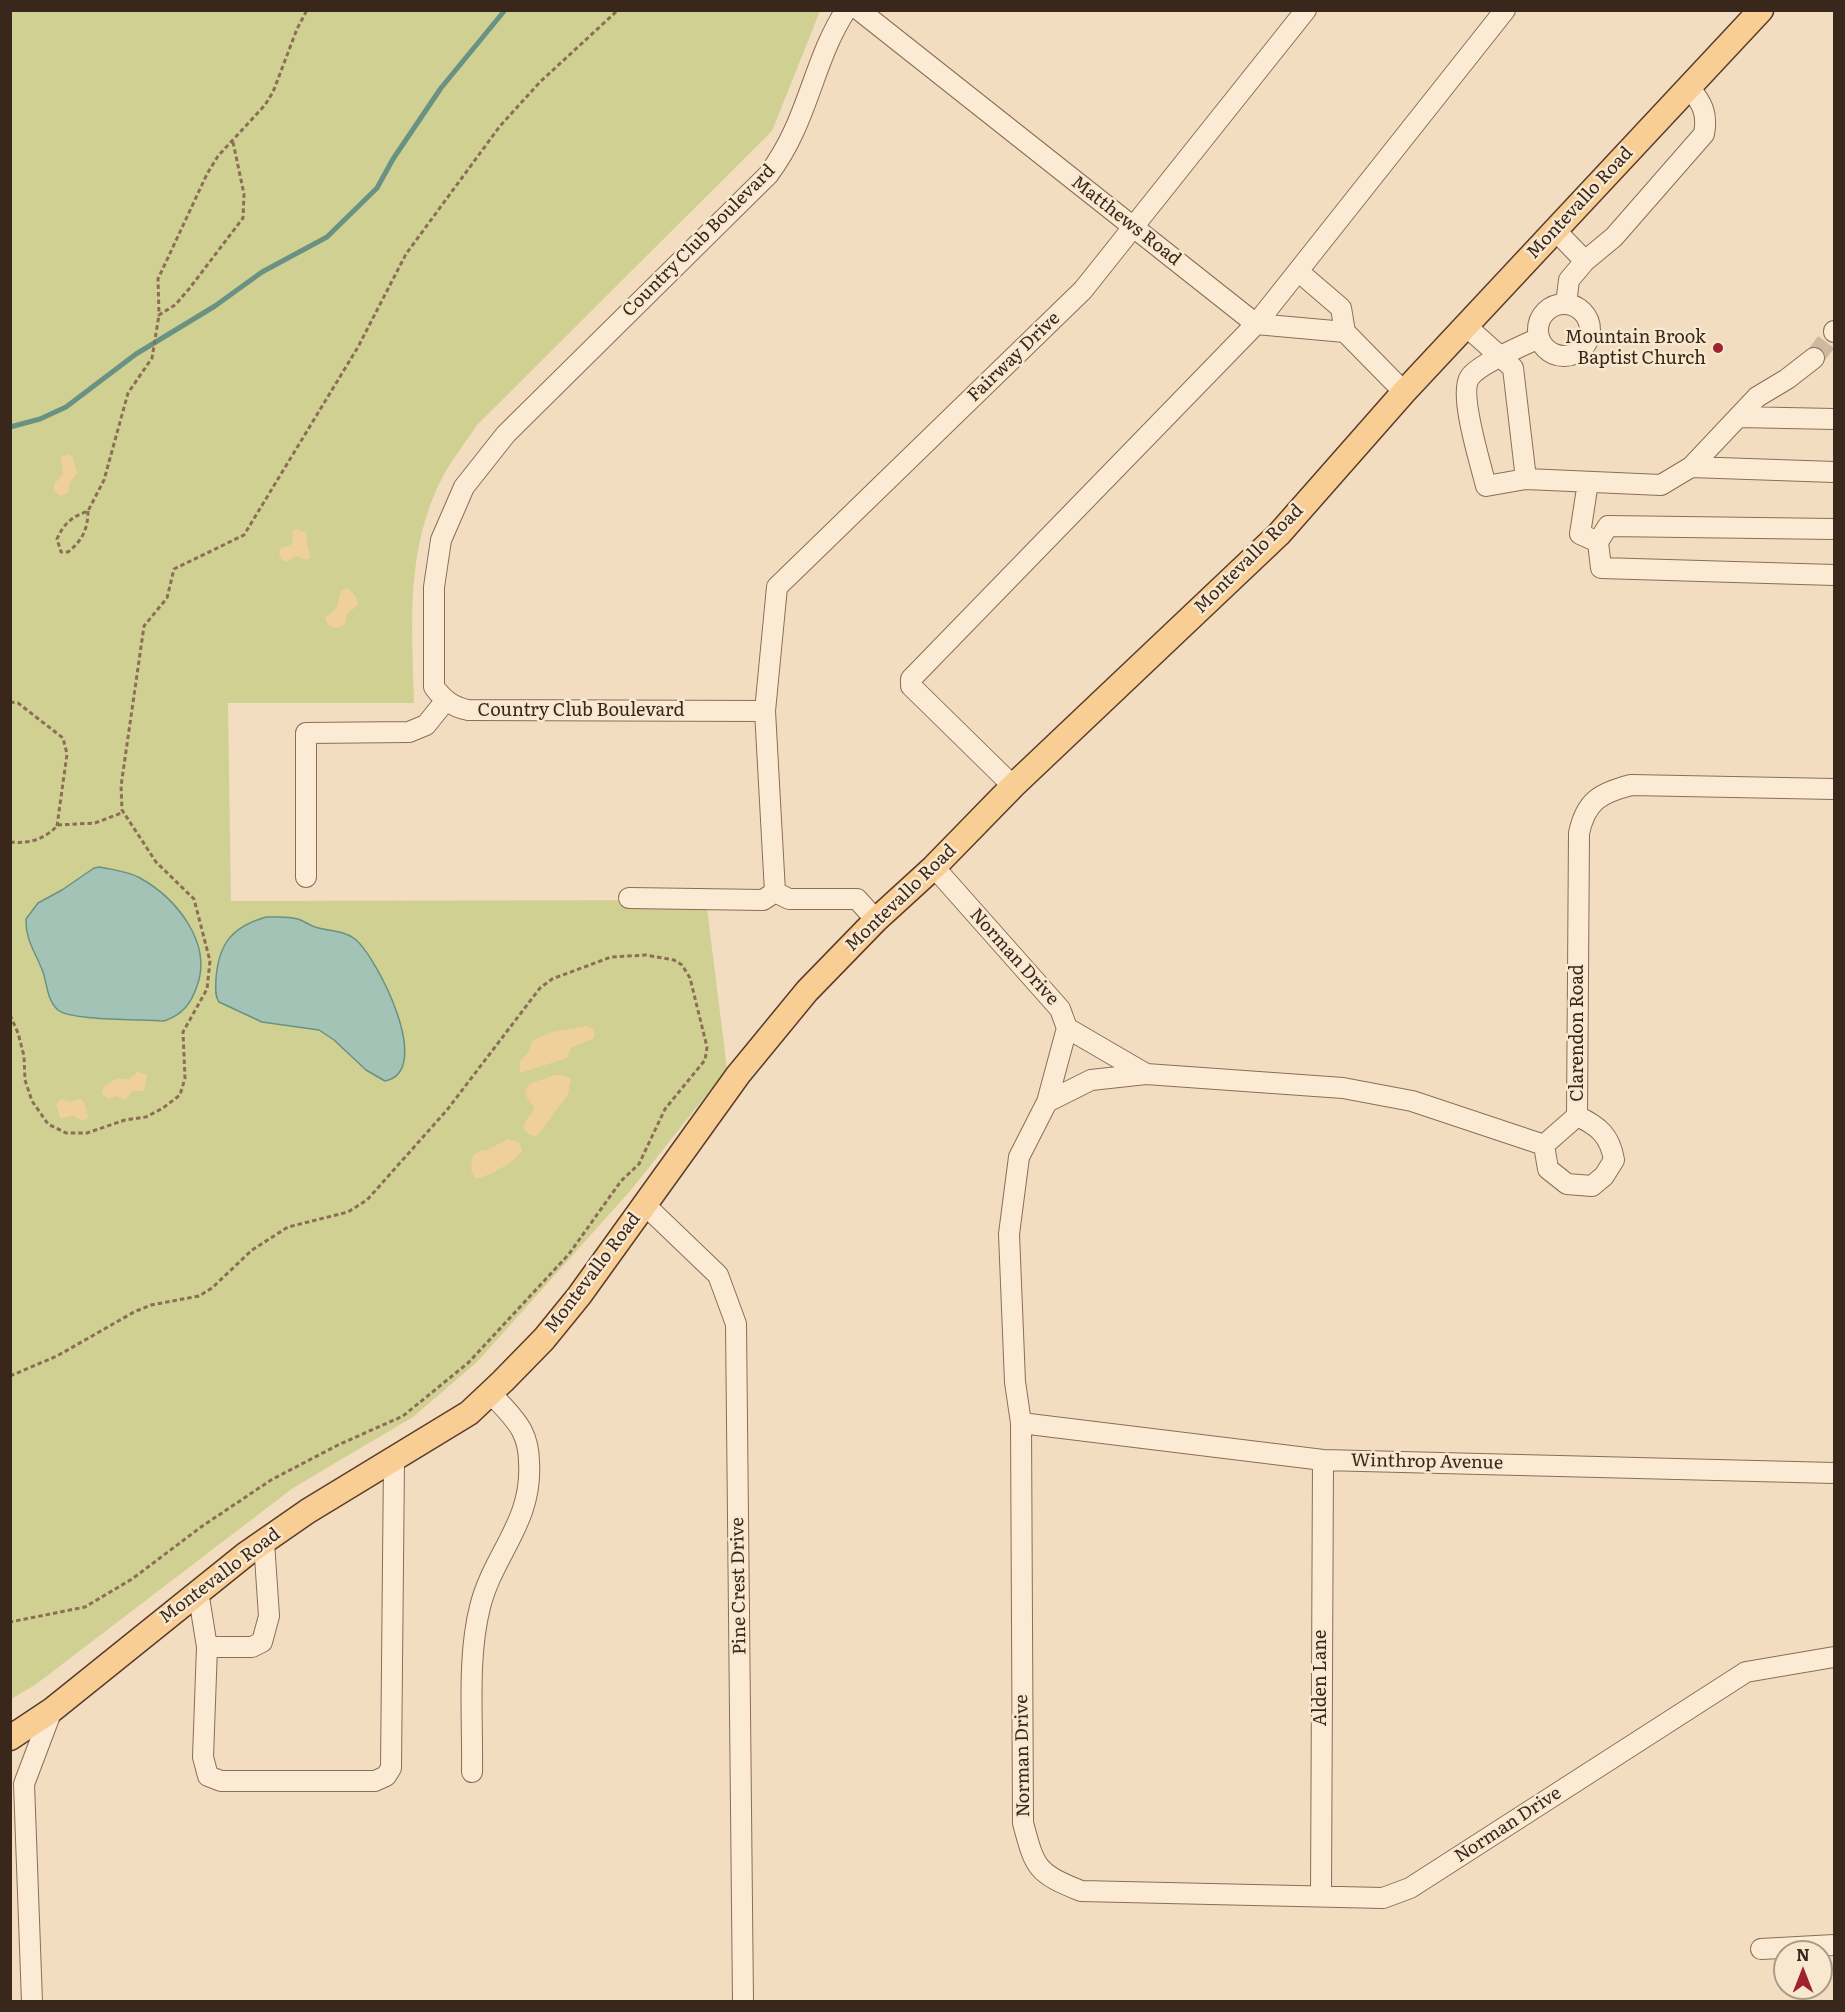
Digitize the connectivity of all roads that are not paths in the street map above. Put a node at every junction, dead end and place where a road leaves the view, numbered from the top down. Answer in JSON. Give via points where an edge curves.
{"nodes":[{"id":1,"x":846,"y":10,"type":"edge"},
{"id":2,"x":859,"y":10,"type":"edge"},
{"id":3,"x":1306,"y":10,"type":"edge"},
{"id":4,"x":1505,"y":10,"type":"edge"},
{"id":5,"x":1761,"y":10,"type":"edge"},
{"id":6,"x":1689,"y":87,"type":"junction"},
{"id":7,"x":1133,"y":225,"type":"junction"},
{"id":8,"x":1554,"y":230,"type":"junction"},
{"id":9,"x":1585,"y":261,"type":"junction"},
{"id":10,"x":1299,"y":272,"type":"junction"},
{"id":11,"x":1566,"y":304,"type":"junction"},
{"id":12,"x":1256,"y":324,"type":"junction"},
{"id":13,"x":1466,"y":326,"type":"junction"},
{"id":14,"x":1345,"y":332,"type":"junction"},
{"id":15,"x":1539,"y":338,"type":"junction"},
{"id":16,"x":1814,"y":358,"type":"tunnel mouth"},
{"id":17,"x":1507,"y":362,"type":"junction"},
{"id":18,"x":1404,"y":392,"type":"junction"},
{"id":19,"x":1738,"y":417,"type":"junction"},
{"id":20,"x":1834,"y":419,"type":"edge"},
{"id":21,"x":1691,"y":467,"type":"junction"},
{"id":22,"x":1834,"y":472,"type":"edge"},
{"id":23,"x":1526,"y":479,"type":"junction"},
{"id":24,"x":1588,"y":482,"type":"junction"},
{"id":25,"x":1834,"y":529,"type":"edge"},
{"id":26,"x":1603,"y":534,"type":"junction"},
{"id":27,"x":1834,"y":574,"type":"edge"},
{"id":28,"x":446,"y":700,"type":"junction"},
{"id":29,"x":765,"y":711,"type":"junction"},
{"id":30,"x":1013,"y":786,"type":"junction"},
{"id":31,"x":1834,"y":789,"type":"edge"},
{"id":32,"x":934,"y":867,"type":"junction"},
{"id":33,"x":306,"y":877,"type":"dead end"},
{"id":34,"x":775,"y":892,"type":"junction"},
{"id":35,"x":629,"y":898,"type":"dead end"},
{"id":36,"x":876,"y":920,"type":"junction"},
{"id":37,"x":1067,"y":1028,"type":"junction"},
{"id":38,"x":1146,"y":1074,"type":"junction"},
{"id":39,"x":1047,"y":1102,"type":"junction"},
{"id":40,"x":1577,"y":1116,"type":"junction"},
{"id":41,"x":1544,"y":1145,"type":"junction"},
{"id":42,"x":645,"y":1205,"type":"junction"},
{"id":43,"x":490,"y":1392,"type":"junction"},
{"id":44,"x":1021,"y":1423,"type":"junction"},
{"id":45,"x":394,"y":1460,"type":"junction"},
{"id":46,"x":1323,"y":1460,"type":"junction"},
{"id":47,"x":1834,"y":1473,"type":"edge"},
{"id":48,"x":264,"y":1542,"type":"junction"},
{"id":49,"x":198,"y":1591,"type":"junction"},
{"id":50,"x":207,"y":1647,"type":"junction"},
{"id":51,"x":1834,"y":1657,"type":"edge"},
{"id":52,"x":52,"y":1710,"type":"junction"},
{"id":53,"x":10,"y":1738,"type":"edge"},
{"id":54,"x":472,"y":1772,"type":"dead end"},
{"id":55,"x":17,"y":1780,"type":"edge"},
{"id":56,"x":1321,"y":1896,"type":"junction"},
{"id":57,"x":1834,"y":1945,"type":"edge"},
{"id":58,"x":1761,"y":1949,"type":"dead end"},
{"id":59,"x":32,"y":2001,"type":"edge"},
{"id":60,"x":743,"y":2001,"type":"edge"}],
"edges":[{"from":1,"to":28,"type":"street","name":"Country Club Boulevard","via":[[834,29],[785,152],[768,175],[506,434],[464,487],[441,540],[434,587],[434,687]]},
{"from":2,"to":7,"type":"street","name":"Matthews Road"},
{"from":3,"to":7,"type":"street","name":"Fairway Drive"},
{"from":4,"to":10,"type":"street"},
{"from":5,"to":6,"type":"main road","name":"Montevallo Road"},
{"from":6,"to":8,"type":"main road","name":"Montevallo Road"},
{"from":6,"to":9,"type":"street","via":[[1707,116],[1704,134],[1614,237]]},
{"from":7,"to":12,"type":"street","name":"Matthews Road"},
{"from":7,"to":29,"type":"street","name":"Fairway Drive","via":[[1083,290],[777,587]]},
{"from":8,"to":9,"type":"street"},
{"from":8,"to":13,"type":"main road","name":"Montevallo Road"},
{"from":9,"to":11,"type":"street","via":[[1569,280]]},
{"from":10,"to":12,"type":"street"},
{"from":10,"to":14,"type":"street","via":[[1341,308]]},
{"from":11,"to":15,"type":"street","via":[[1543,314]]},
{"from":11,"to":15,"type":"street","via":[[1586,316],[1590,333],[1587,342],[1575,354],[1558,355]]},
{"from":12,"to":14,"type":"street"},
{"from":12,"to":30,"type":"street","via":[[911,679],[911,686]]},
{"from":13,"to":17,"type":"street"},
{"from":13,"to":18,"type":"main road","name":"Montevallo Road"},
{"from":14,"to":18,"type":"street"},
{"from":15,"to":17,"type":"street"},
{"from":16,"to":19,"type":"street","via":[[1757,397]]},
{"from":17,"to":23,"type":"street"},
{"from":17,"to":23,"type":"street","via":[[1470,377],[1465,393],[1486,486]]},
{"from":18,"to":30,"type":"main road","name":"Montevallo Road","via":[[1279,534]]},
{"from":19,"to":20,"type":"street"},
{"from":19,"to":21,"type":"street"},
{"from":21,"to":22,"type":"street"},
{"from":21,"to":24,"type":"street","via":[[1661,485]]},
{"from":23,"to":24,"type":"street"},
{"from":24,"to":26,"type":"street","via":[[1580,534]]},
{"from":25,"to":26,"type":"street"},
{"from":26,"to":27,"type":"street","via":[[1601,568]]},
{"from":28,"to":29,"type":"street","name":"Country Club Boulevard","via":[[468,710]]},
{"from":28,"to":33,"type":"street","via":[[418,730],[394,734],[306,733]]},
{"from":29,"to":34,"type":"street"},
{"from":30,"to":32,"type":"main road","name":"Montevallo Road"},
{"from":31,"to":40,"type":"street","name":"Clarendon Road","via":[[1631,785],[1610,790],[1583,813],[1579,833]]},
{"from":32,"to":36,"type":"main road","name":"Montevallo Road"},
{"from":32,"to":37,"type":"street","name":"Norman Drive","via":[[1060,1009]]},
{"from":34,"to":35,"type":"street","via":[[763,900]]},
{"from":34,"to":36,"type":"street","via":[[789,899],[857,899]]},
{"from":36,"to":42,"type":"main road","name":"Montevallo Road","via":[[807,991],[738,1075]]},
{"from":37,"to":38,"type":"street"},
{"from":37,"to":39,"type":"street","name":"Norman Drive"},
{"from":38,"to":39,"type":"street","via":[[1091,1080]]},
{"from":38,"to":41,"type":"street","via":[[1343,1088],[1412,1101]]},
{"from":39,"to":44,"type":"street","name":"Norman Drive","via":[[1019,1157],[1009,1234],[1015,1382]]},
{"from":40,"to":41,"type":"street","name":"Clarendon Road"},
{"from":40,"to":41,"type":"street","via":[[1593,1124],[1611,1144],[1614,1160],[1604,1176],[1592,1186],[1567,1184],[1548,1168]]},
{"from":42,"to":43,"type":"main road","name":"Montevallo Road","via":[[544,1339]]},
{"from":42,"to":60,"type":"street","name":"Pine Crest Drive","via":[[718,1275],[736,1324]]},
{"from":43,"to":45,"type":"main road","name":"Montevallo Road","via":[[469,1413]]},
{"from":43,"to":54,"type":"street","via":[[522,1431],[530,1476],[518,1527],[488,1581],[480,1607],[475,1633]]},
{"from":44,"to":46,"type":"street","name":"Winthrop Avenue"},
{"from":44,"to":56,"type":"street","name":"Norman Drive","via":[[1023,1823],[1033,1860],[1050,1879],[1081,1891]]},
{"from":45,"to":48,"type":"main road","name":"Montevallo Road"},
{"from":45,"to":50,"type":"street","via":[[391,1768],[386,1776],[375,1781],[221,1781],[208,1776],[203,1757]]},
{"from":46,"to":47,"type":"street","name":"Winthrop Avenue"},
{"from":46,"to":56,"type":"street","name":"Alden Lane"},
{"from":48,"to":49,"type":"main road","name":"Montevallo Road"},
{"from":48,"to":50,"type":"street","via":[[269,1616],[262,1642],[252,1647]]},
{"from":49,"to":50,"type":"street"},
{"from":49,"to":52,"type":"main road","name":"Montevallo Road"},
{"from":51,"to":56,"type":"street","name":"Norman Drive","via":[[1746,1672],[1410,1888],[1383,1898]]},
{"from":52,"to":53,"type":"main road","name":"Montevallo Road"},
{"from":52,"to":55,"type":"street"},
{"from":55,"to":59,"type":"street"},
{"from":57,"to":58,"type":"street"}]}
